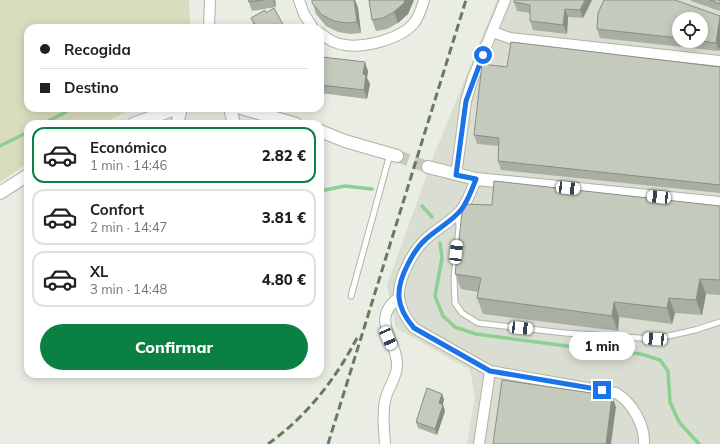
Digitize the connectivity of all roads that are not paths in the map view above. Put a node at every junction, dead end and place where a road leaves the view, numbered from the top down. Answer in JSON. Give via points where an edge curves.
{"nodes":[{"id":1,"x":210,"y":0,"type":"edge"},
{"id":2,"x":299,"y":0,"type":"edge"},
{"id":3,"x":424,"y":0,"type":"edge"},
{"id":4,"x":505,"y":0,"type":"edge"},
{"id":5,"x":209,"y":24,"type":"edge"},
{"id":6,"x":310,"y":24,"type":"edge"},
{"id":7,"x":493,"y":32,"type":"junction"},
{"id":8,"x":324,"y":36,"type":"edge"},
{"id":9,"x":720,"y":61,"type":"edge"},
{"id":10,"x":168,"y":112,"type":"edge"},
{"id":11,"x":255,"y":112,"type":"edge"},
{"id":12,"x":145,"y":120,"type":"edge"},
{"id":13,"x":282,"y":120,"type":"edge"},
{"id":14,"x":324,"y":133,"type":"edge"},
{"id":15,"x":324,"y":138,"type":"edge"},
{"id":16,"x":345,"y":141,"type":"junction"},
{"id":17,"x":393,"y":155,"type":"joint"},
{"id":18,"x":428,"y":166,"type":"tunnel mouth"},
{"id":19,"x":456,"y":175,"type":"junction"},
{"id":20,"x":24,"y":178,"type":"edge"},
{"id":21,"x":476,"y":179,"type":"junction"},
{"id":22,"x":0,"y":193,"type":"edge"},
{"id":23,"x":720,"y":203,"type":"edge"},
{"id":24,"x":458,"y":213,"type":"junction"},
{"id":25,"x":351,"y":296,"type":"dead end"},
{"id":26,"x":399,"y":297,"type":"junction"},
{"id":27,"x":720,"y":322,"type":"edge"},
{"id":28,"x":490,"y":371,"type":"junction"},
{"id":29,"x":385,"y":444,"type":"edge"},
{"id":30,"x":479,"y":444,"type":"edge"},
{"id":31,"x":644,"y":444,"type":"edge"}],
"edges":[{"from":1,"to":5,"type":"street"},
{"from":2,"to":6,"type":"street"},
{"from":3,"to":8,"type":"street","via":[[414,23],[396,37],[358,45],[344,45]]},
{"from":4,"to":7,"type":"street"},
{"from":7,"to":9,"type":"street","via":[[518,39]]},
{"from":7,"to":19,"type":"street","via":[[466,101]]},
{"from":10,"to":12,"type":"street"},
{"from":11,"to":13,"type":"street"},
{"from":14,"to":16,"type":"street"},
{"from":15,"to":16,"type":"street"},
{"from":16,"to":17,"type":"street"},
{"from":17,"to":25,"type":"lane"},
{"from":18,"to":19,"type":"street"},
{"from":19,"to":21,"type":"street"},
{"from":20,"to":22,"type":"street"},
{"from":21,"to":23,"type":"street"},
{"from":21,"to":24,"type":"street","via":[[470,195]]},
{"from":24,"to":26,"type":"street","via":[[415,251],[402,277]]},
{"from":24,"to":27,"type":"lane","via":[[455,303],[462,313],[478,323],[565,333],[655,339]]},
{"from":26,"to":28,"type":"street","via":[[399,304],[414,328]]},
{"from":26,"to":29,"type":"street","via":[[393,301],[386,316],[387,332],[397,363],[393,382],[385,400]]},
{"from":28,"to":30,"type":"street"},
{"from":28,"to":31,"type":"street","via":[[616,393],[624,397],[636,414]]}]}
